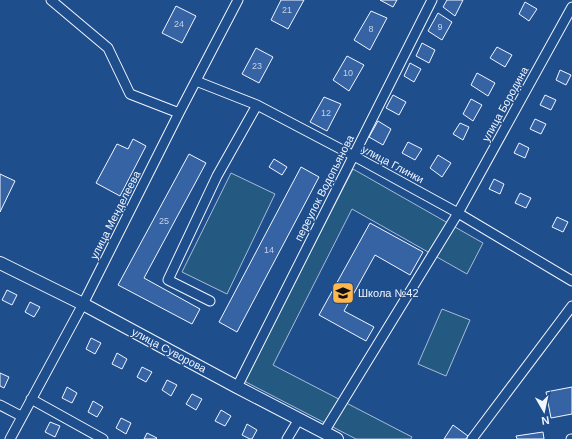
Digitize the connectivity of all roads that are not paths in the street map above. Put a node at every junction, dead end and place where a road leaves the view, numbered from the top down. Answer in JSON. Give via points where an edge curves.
{"nodes":[{"id":1,"x":51,"y":0,"type":"edge"},
{"id":2,"x":238,"y":0,"type":"edge"},
{"id":3,"x":432,"y":0,"type":"edge"},
{"id":4,"x":572,"y":7,"type":"edge"},
{"id":5,"x":196,"y":81,"type":"junction"},
{"id":6,"x":257,"y":105,"type":"junction"},
{"id":7,"x":179,"y":114,"type":"junction"},
{"id":8,"x":354,"y":156,"type":"junction"},
{"id":9,"x":458,"y":213,"type":"junction"},
{"id":10,"x":0,"y":263,"type":"edge"},
{"id":11,"x":572,"y":281,"type":"edge"},
{"id":12,"x":210,"y":301,"type":"dead end"},
{"id":13,"x":83,"y":304,"type":"junction"},
{"id":14,"x":572,"y":306,"type":"edge"},
{"id":15,"x":237,"y":387,"type":"junction"},
{"id":16,"x":31,"y":399,"type":"junction"},
{"id":17,"x":0,"y":404,"type":"edge"},
{"id":18,"x":21,"y":416,"type":"junction"},
{"id":19,"x":299,"y":420,"type":"junction"},
{"id":20,"x":324,"y":432,"type":"junction"},
{"id":21,"x":10,"y":439,"type":"edge"},
{"id":22,"x":103,"y":439,"type":"edge"},
{"id":23,"x":287,"y":439,"type":"edge"},
{"id":24,"x":337,"y":439,"type":"edge"},
{"id":25,"x":472,"y":439,"type":"edge"}],
"edges":[{"from":1,"to":7,"type":"street","via":[[108,48],[130,94]]},
{"from":2,"to":5,"type":"street","name":"улица Менделеева"},
{"from":3,"to":8,"type":"street","name":"переулок Водопьянова"},
{"from":4,"to":9,"type":"street","name":"улица Бородина"},
{"from":5,"to":6,"type":"street","name":"улица Глинки"},
{"from":5,"to":7,"type":"street","name":"улица Менделеева"},
{"from":6,"to":8,"type":"street","name":"улица Глинки"},
{"from":6,"to":12,"type":"street","via":[[217,176],[168,280]]},
{"from":7,"to":13,"type":"street","name":"улица Менделеева"},
{"from":8,"to":9,"type":"street","name":"улица Глинки"},
{"from":8,"to":15,"type":"street","name":"переулок Водопьянова"},
{"from":9,"to":11,"type":"street","name":"улица Глинки"},
{"from":9,"to":20,"type":"street","name":"улица Бородина"},
{"from":10,"to":13,"type":"street","name":"улица Суворова"},
{"from":13,"to":15,"type":"street","name":"улица Суворова"},
{"from":13,"to":16,"type":"street","name":"улица Менделеева"},
{"from":14,"to":25,"type":"street"},
{"from":15,"to":19,"type":"street","name":"улица Суворова"},
{"from":16,"to":18,"type":"street","name":"улица Менделеева"},
{"from":16,"to":22,"type":"street"},
{"from":17,"to":18,"type":"street"},
{"from":18,"to":21,"type":"street","name":"улица Менделеева"},
{"from":19,"to":20,"type":"street","name":"улица Суворова"},
{"from":19,"to":23,"type":"street"},
{"from":20,"to":24,"type":"street","name":"улица Суворова"}]}
